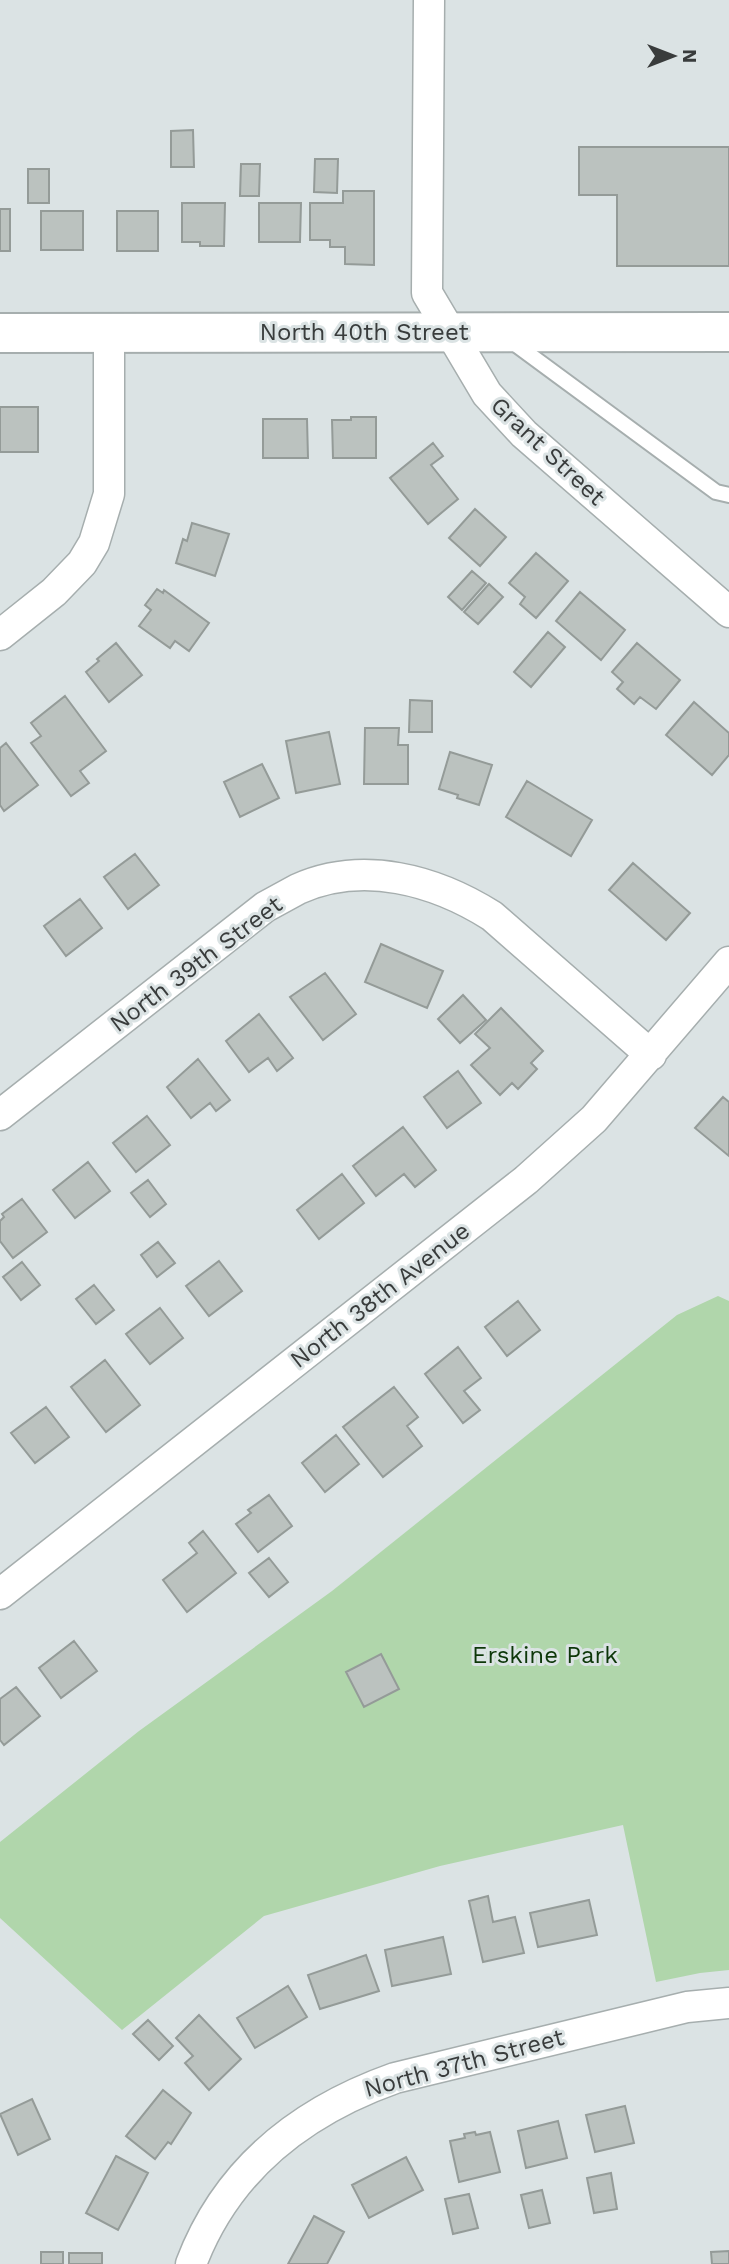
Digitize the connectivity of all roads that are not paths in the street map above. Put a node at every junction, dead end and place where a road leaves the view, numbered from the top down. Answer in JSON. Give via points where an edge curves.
{"nodes":[{"id":1,"x":429,"y":0,"type":"edge"},
{"id":2,"x":451,"y":332,"type":"junction"},
{"id":3,"x":498,"y":332,"type":"junction"},
{"id":4,"x":729,"y":332,"type":"edge"},
{"id":5,"x":0,"y":333,"type":"edge"},
{"id":6,"x":109,"y":333,"type":"junction"},
{"id":7,"x":729,"y":495,"type":"edge"},
{"id":8,"x":729,"y":612,"type":"edge"},
{"id":9,"x":0,"y":635,"type":"edge"},
{"id":10,"x":729,"y":962,"type":"edge"},
{"id":11,"x":651,"y":1055,"type":"junction"},
{"id":12,"x":0,"y":1115,"type":"edge"},
{"id":13,"x":0,"y":1594,"type":"edge"},
{"id":14,"x":729,"y":2003,"type":"edge"},
{"id":15,"x":191,"y":2264,"type":"edge"}],
"edges":[{"from":1,"to":2,"type":"street","name":"Grant Street","via":[[427,293]]},
{"from":2,"to":3,"type":"street","name":"North 40th Street"},
{"from":2,"to":6,"type":"street","name":"North 40th Street"},
{"from":2,"to":8,"type":"street","name":"Grant Street","via":[[487,394],[524,434]]},
{"from":3,"to":4,"type":"street","name":"North 40th Street"},
{"from":3,"to":7,"type":"lane","via":[[716,492]]},
{"from":5,"to":6,"type":"street","name":"North 40th Street"},
{"from":6,"to":9,"type":"street","via":[[109,494],[94,543],[54,592]]},
{"from":10,"to":11,"type":"street","name":"North 38th Avenue"},
{"from":11,"to":12,"type":"street","name":"North 39th Street","via":[[492,916],[472,904],[408,879],[339,877],[300,888],[265,907]]},
{"from":11,"to":13,"type":"street","name":"North 38th Avenue","via":[[593,1119],[526,1180]]},
{"from":14,"to":15,"type":"street","name":"North 37th Street","via":[[687,2007],[395,2078],[356,2092],[276,2143],[247,2172],[218,2211]]}]}
